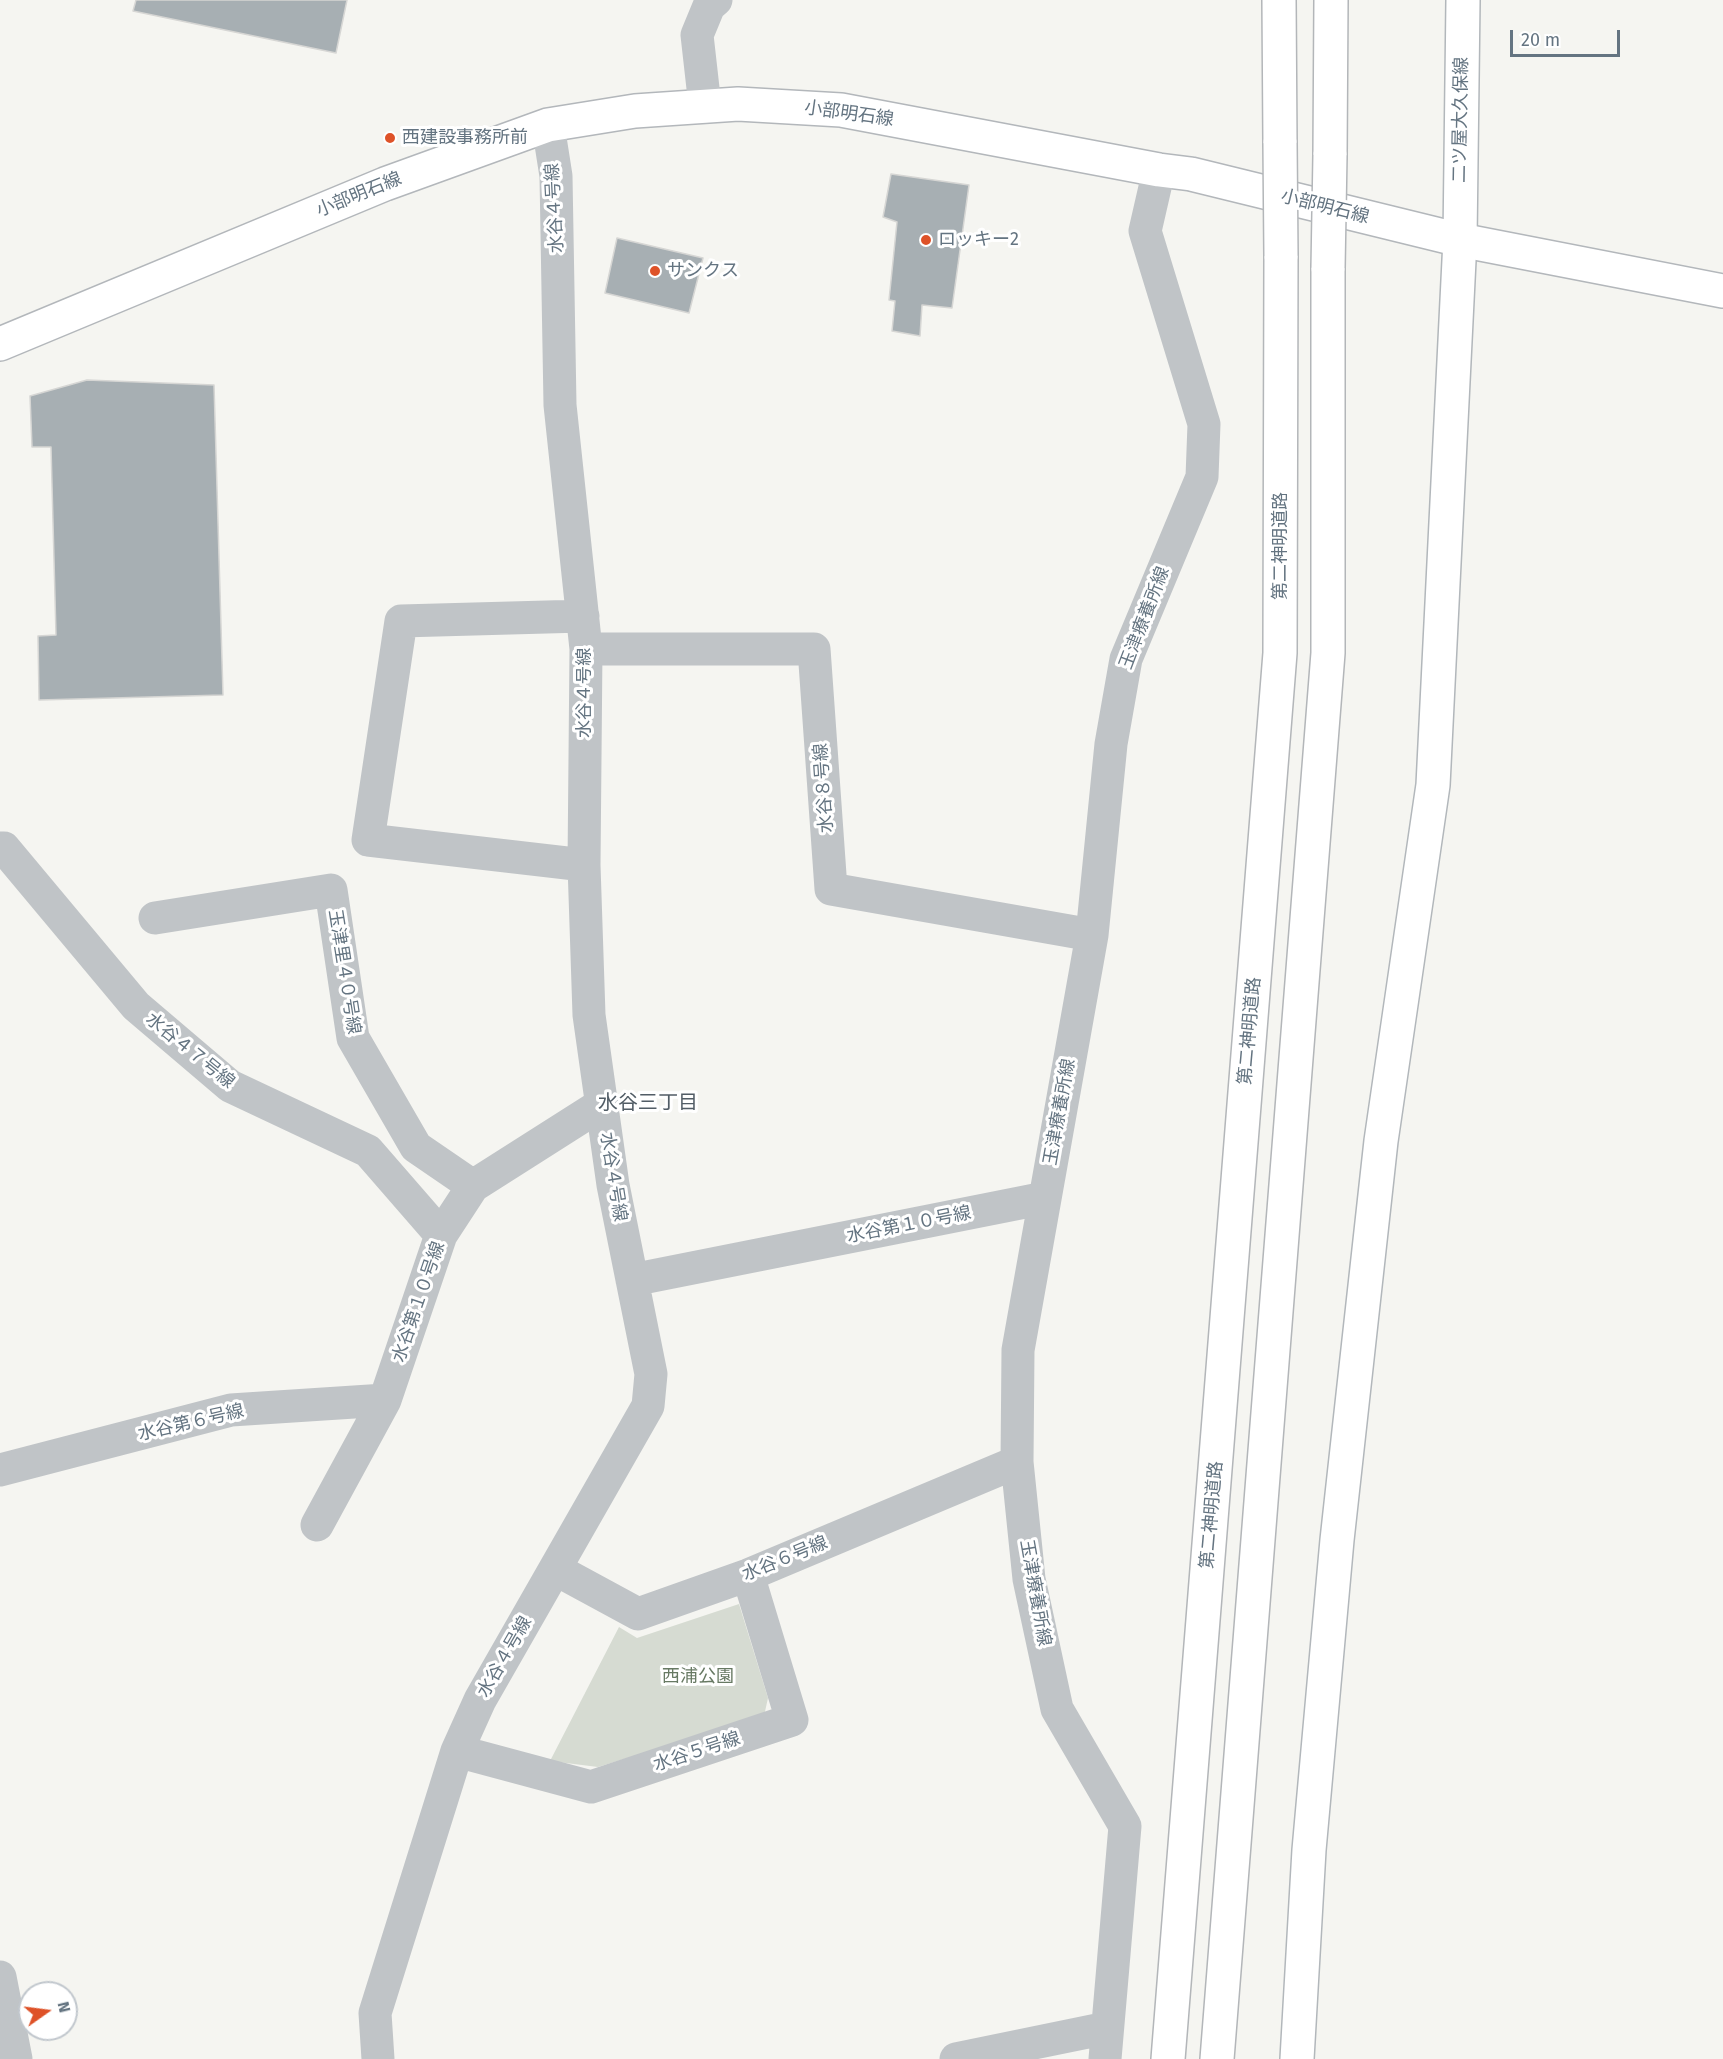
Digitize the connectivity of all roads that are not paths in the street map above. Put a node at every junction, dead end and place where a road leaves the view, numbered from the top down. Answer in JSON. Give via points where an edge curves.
{"nodes":[{"id":1,"x":716,"y":0,"type":"edge"},
{"id":2,"x":1279,"y":0,"type":"edge"},
{"id":3,"x":1331,"y":0,"type":"edge"},
{"id":4,"x":1463,"y":0,"type":"edge"},
{"id":5,"x":705,"y":106,"type":"junction"},
{"id":6,"x":548,"y":125,"type":"junction"},
{"id":7,"x":1159,"y":170,"type":"junction"},
{"id":8,"x":1460,"y":240,"type":"junction"},
{"id":9,"x":1723,"y":291,"type":"edge"},
{"id":10,"x":0,"y":344,"type":"edge"},
{"id":11,"x":583,"y":616,"type":"junction"},
{"id":12,"x":586,"y":649,"type":"junction"},
{"id":13,"x":0,"y":848,"type":"edge"},
{"id":14,"x":584,"y":865,"type":"junction"},
{"id":15,"x":155,"y":918,"type":"dead end"},
{"id":16,"x":1092,"y":935,"type":"junction"},
{"id":17,"x":602,"y":1104,"type":"junction"},
{"id":18,"x":473,"y":1186,"type":"junction"},
{"id":19,"x":1045,"y":1198,"type":"junction"},
{"id":20,"x":441,"y":1235,"type":"junction"},
{"id":21,"x":632,"y":1280,"type":"junction"},
{"id":22,"x":385,"y":1400,"type":"junction"},
{"id":23,"x":1017,"y":1462,"type":"junction"},
{"id":24,"x":0,"y":1470,"type":"edge"},
{"id":25,"x":317,"y":1525,"type":"dead end"},
{"id":26,"x":555,"y":1569,"type":"junction"},
{"id":27,"x":748,"y":1575,"type":"junction"},
{"id":28,"x":457,"y":1750,"type":"junction"},
{"id":29,"x":0,"y":1977,"type":"edge"},
{"id":30,"x":1106,"y":2043,"type":"edge"},
{"id":31,"x":16,"y":2059,"type":"edge"},
{"id":32,"x":378,"y":2059,"type":"edge"},
{"id":33,"x":956,"y":2059,"type":"edge"},
{"id":34,"x":1168,"y":2059,"type":"edge"},
{"id":35,"x":1217,"y":2059,"type":"edge"},
{"id":36,"x":1297,"y":2059,"type":"edge"}],
"edges":[{"from":1,"to":5,"type":"street","via":[[709,6],[697,35]]},
{"from":2,"to":34,"type":"main road","name":"第二神明道路","bridge":true,"via":[[1280,653]]},
{"from":3,"to":35,"type":"main road","bridge":true,"via":[[1328,653]]},
{"from":4,"to":8,"type":"main road","name":"二ツ屋大久保線"},
{"from":5,"to":6,"type":"main road","name":"小部明石線","via":[[635,111]]},
{"from":5,"to":7,"type":"main road","name":"小部明石線","via":[[841,110]]},
{"from":6,"to":10,"type":"main road","name":"小部明石線","via":[[385,184]]},
{"from":6,"to":11,"type":"street","name":"水谷４号線","via":[[556,176],[560,405]]},
{"from":7,"to":8,"type":"main road","name":"小部明石線","via":[[1191,174]]},
{"from":7,"to":16,"type":"street","name":"玉津療養所線","via":[[1145,231],[1204,424],[1202,477],[1126,659],[1111,744]]},
{"from":8,"to":9,"type":"main road","name":"小部明石線"},
{"from":8,"to":36,"type":"main road","via":[[1434,785],[1381,1141],[1336,1540],[1309,1850]]},
{"from":11,"to":12,"type":"street","name":"水谷４号線"},
{"from":11,"to":14,"type":"street","via":[[401,621],[368,840]]},
{"from":12,"to":14,"type":"street","name":"水谷４号線"},
{"from":12,"to":16,"type":"street","name":"水谷８号線","via":[[814,649],[831,890]]},
{"from":13,"to":20,"type":"street","name":"水谷４７号線","via":[[4,848],[135,1006],[230,1086],[368,1151]]},
{"from":14,"to":17,"type":"street","name":"水谷４号線","via":[[589,1015]]},
{"from":15,"to":18,"type":"street","name":"玉津里４０号線","via":[[331,890],[353,1038],[416,1148]]},
{"from":16,"to":19,"type":"street","name":"玉津療養所線"},
{"from":17,"to":18,"type":"street","name":"水谷第１０号線"},
{"from":17,"to":21,"type":"street","name":"水谷４号線"},
{"from":18,"to":20,"type":"street","name":"水谷第１０号線"},
{"from":19,"to":21,"type":"street","name":"水谷第１０号線"},
{"from":19,"to":23,"type":"street","name":"玉津療養所線","via":[[1018,1350]]},
{"from":20,"to":22,"type":"street","name":"水谷第１０号線"},
{"from":21,"to":26,"type":"street","name":"水谷４号線","via":[[651,1374],[648,1406]]},
{"from":22,"to":24,"type":"street","name":"水谷第６号線","via":[[231,1410]]},
{"from":22,"to":25,"type":"street","name":"水谷第１０号線"},
{"from":23,"to":27,"type":"street","name":"水谷６号線"},
{"from":23,"to":30,"type":"street","name":"玉津療養所線","via":[[1029,1579],[1057,1709],[1125,1826]]},
{"from":26,"to":27,"type":"street","name":"水谷６号線","via":[[638,1614]]},
{"from":26,"to":28,"type":"street","name":"水谷４号線","via":[[480,1700]]},
{"from":27,"to":28,"type":"street","name":"水谷５号線","via":[[792,1720],[591,1787]]},
{"from":28,"to":32,"type":"street","name":"水谷４号線","via":[[375,2013]]},
{"from":29,"to":31,"type":"street"},
{"from":30,"to":33,"type":"street"}]}
